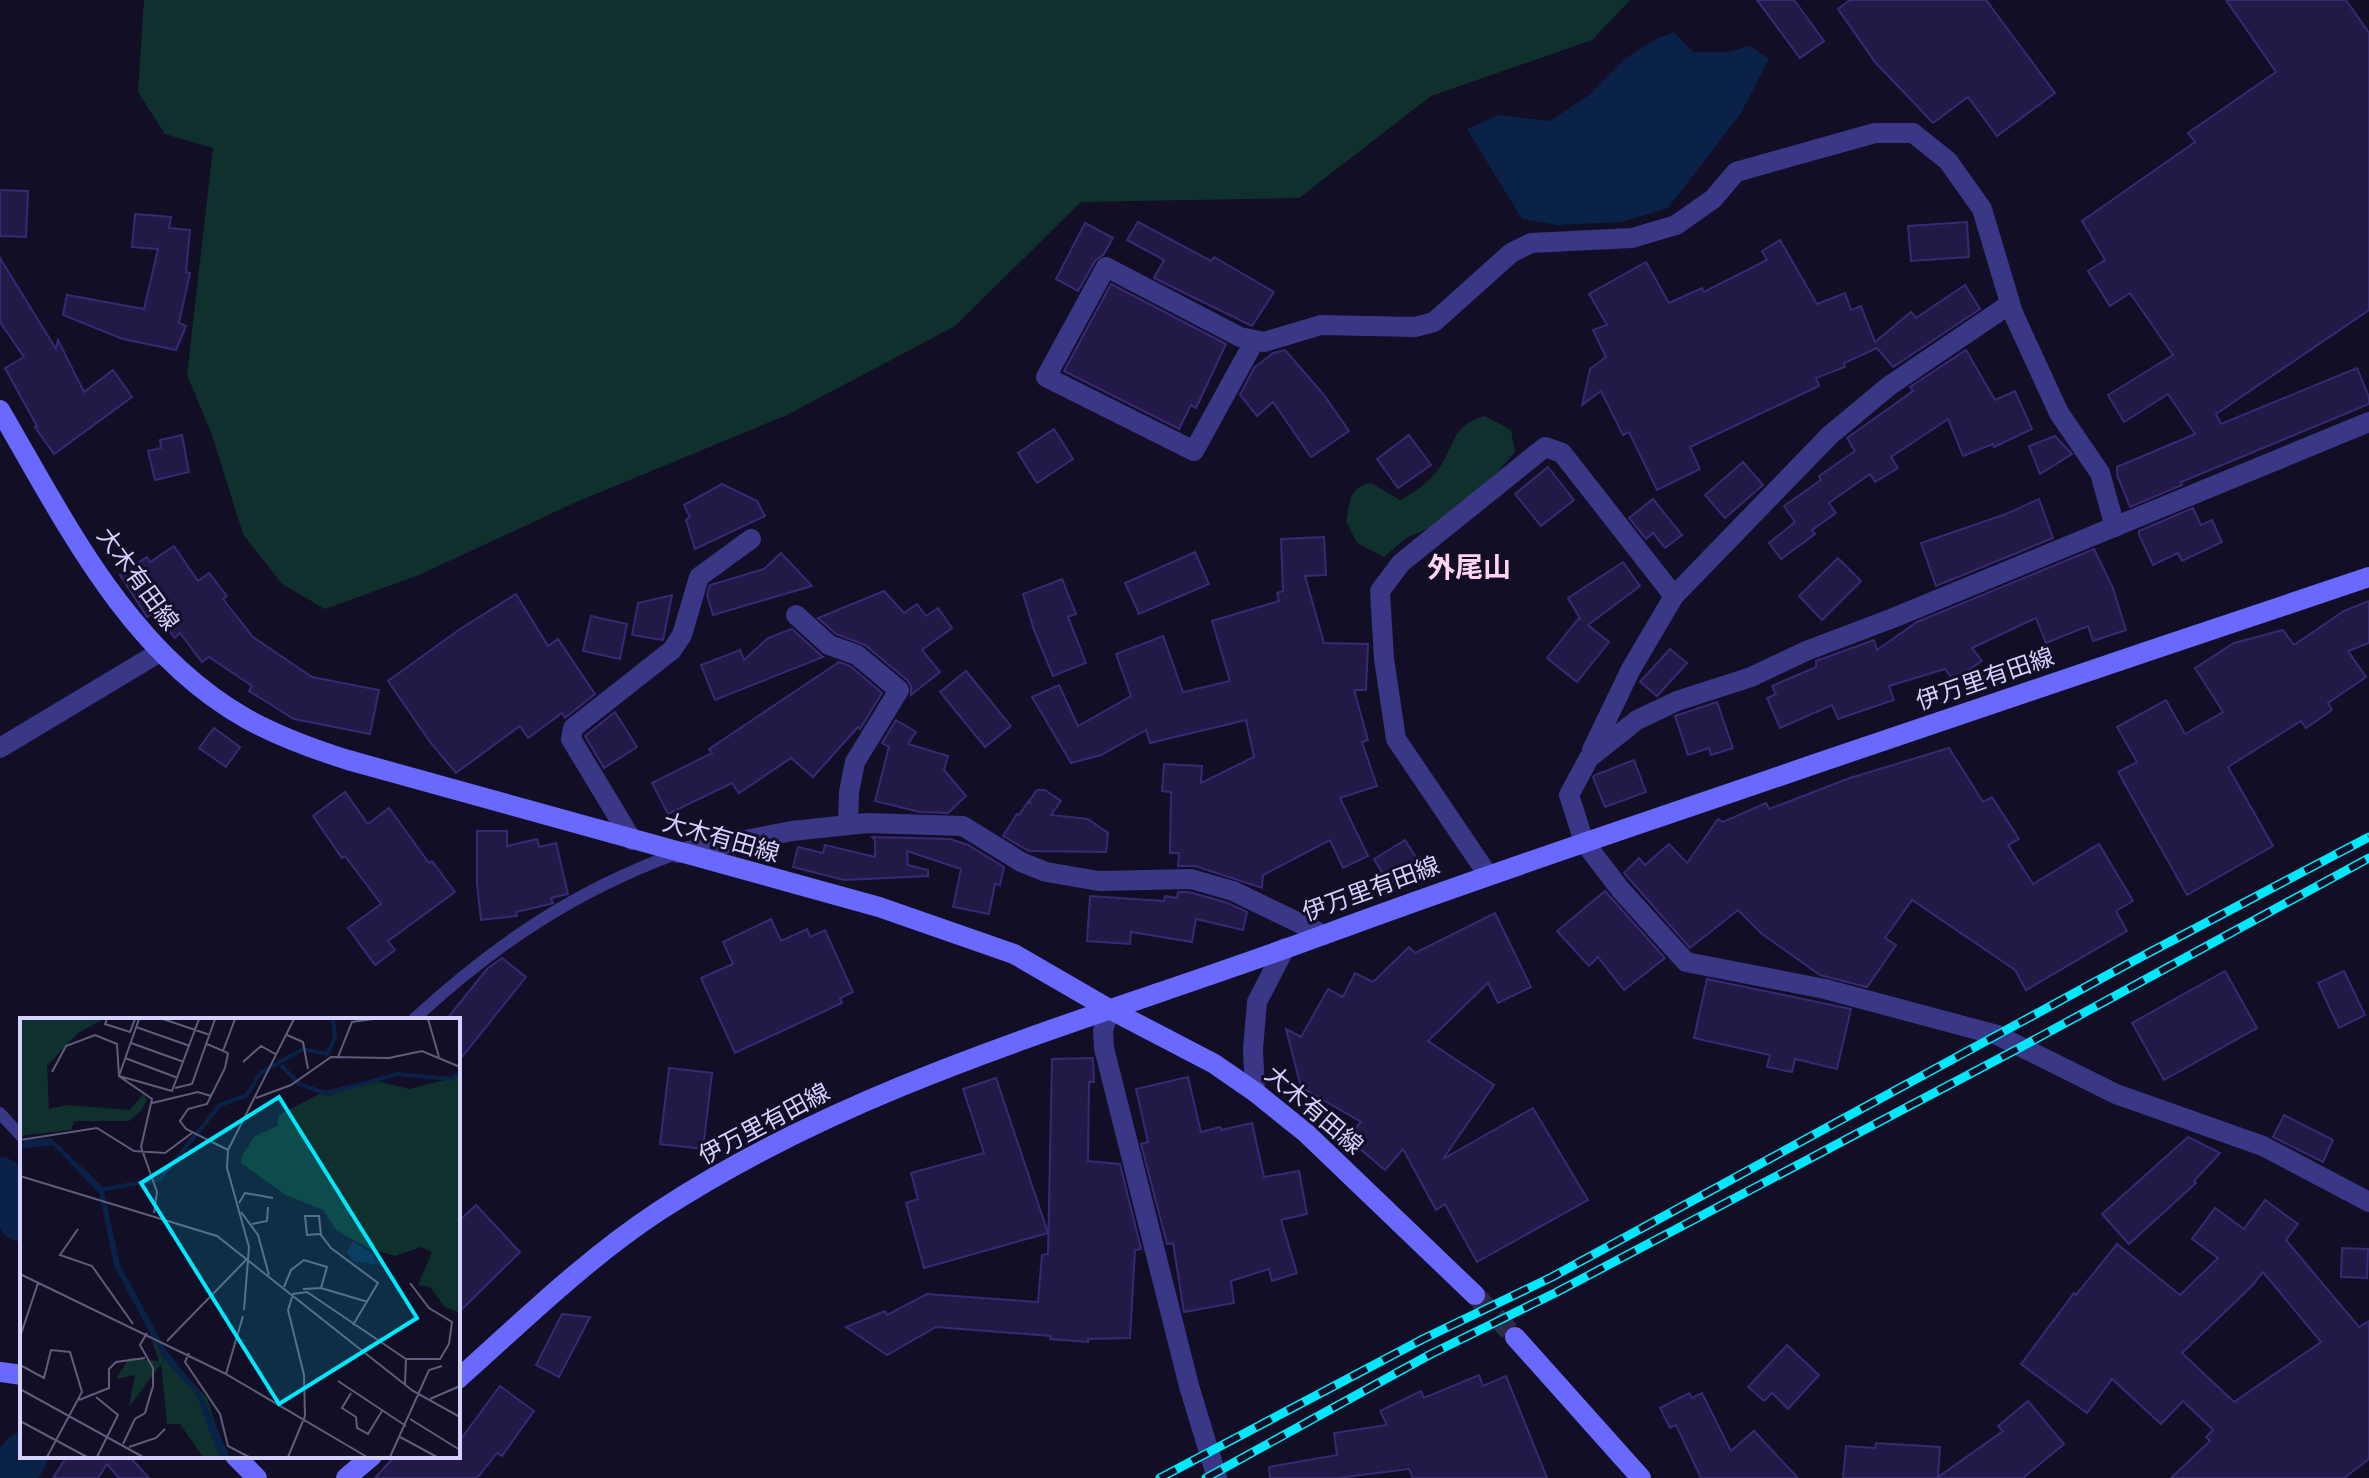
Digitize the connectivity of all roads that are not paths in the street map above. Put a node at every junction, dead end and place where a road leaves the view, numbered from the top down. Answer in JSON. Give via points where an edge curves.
{"nodes":[{"id":1,"x":2010,"y":304,"type":"junction"},
{"id":2,"x":1255,"y":340,"type":"junction"},
{"id":3,"x":0,"y":410,"type":"edge"},
{"id":4,"x":2369,"y":422,"type":"edge"},
{"id":5,"x":2115,"y":527,"type":"junction"},
{"id":6,"x":751,"y":539,"type":"dead end"},
{"id":7,"x":2369,"y":577,"type":"edge"},
{"id":8,"x":1674,"y":596,"type":"junction"},
{"id":9,"x":796,"y":615,"type":"dead end"},
{"id":10,"x":160,"y":652,"type":"junction"},
{"id":11,"x":0,"y":748,"type":"edge"},
{"id":12,"x":1589,"y":758,"type":"junction"},
{"id":13,"x":848,"y":825,"type":"junction"},
{"id":14,"x":632,"y":840,"type":"junction"},
{"id":15,"x":1584,"y":842,"type":"junction"},
{"id":16,"x":678,"y":853,"type":"junction"},
{"id":17,"x":1488,"y":875,"type":"junction"},
{"id":18,"x":1324,"y":935,"type":"junction"},
{"id":19,"x":1285,"y":948,"type":"junction"},
{"id":20,"x":1109,"y":1009,"type":"junction"},
{"id":21,"x":415,"y":1018,"type":"edge"},
{"id":22,"x":1255,"y":1092,"type":"junction"},
{"id":23,"x":0,"y":1113,"type":"edge"},
{"id":24,"x":20,"y":1135,"type":"edge"},
{"id":25,"x":2369,"y":1202,"type":"edge"},
{"id":26,"x":1475,"y":1295,"type":"tunnel mouth"},
{"id":27,"x":1515,"y":1337,"type":"tunnel mouth"},
{"id":28,"x":0,"y":1372,"type":"edge"},
{"id":29,"x":20,"y":1375,"type":"edge"},
{"id":30,"x":460,"y":1377,"type":"edge"},
{"id":31,"x":237,"y":1458,"type":"edge"},
{"id":32,"x":370,"y":1458,"type":"edge"},
{"id":33,"x":257,"y":1478,"type":"edge"},
{"id":34,"x":346,"y":1478,"type":"edge"},
{"id":35,"x":1217,"y":1478,"type":"edge"},
{"id":36,"x":1641,"y":1478,"type":"edge"}],
"edges":[{"from":1,"to":2,"type":"street","via":[[1982,209],[1948,161],[1913,133],[1875,133],[1736,172],[1713,199],[1676,225],[1632,238],[1531,243],[1511,253],[1434,322],[1415,327],[1321,325]]},
{"from":1,"to":5,"type":"street","via":[[2059,413],[2100,473]]},
{"from":1,"to":8,"type":"street","via":[[1889,386],[1830,435]]},
{"from":2,"to":2,"type":"street","via":[[1106,267],[1046,377],[1194,451]]},
{"from":3,"to":10,"type":"main road","name":"大木有田線","via":[[91,563]]},
{"from":4,"to":5,"type":"street"},
{"from":5,"to":12,"type":"street","via":[[1751,677],[1677,701],[1637,720]]},
{"from":6,"to":14,"type":"street","via":[[699,577],[682,635],[672,650],[573,728],[571,739]]},
{"from":7,"to":15,"type":"main road","name":"伊万里有田線"},
{"from":8,"to":12,"type":"street","via":[[1631,669]]},
{"from":8,"to":17,"type":"street","via":[[1562,453],[1545,447],[1401,563],[1380,591],[1396,739]]},
{"from":9,"to":13,"type":"street","via":[[829,645],[857,655],[899,690],[855,762]]},
{"from":10,"to":11,"type":"street"},
{"from":10,"to":14,"type":"main road","name":"大木有田線","via":[[246,719],[299,745]]},
{"from":12,"to":15,"type":"street","via":[[1569,795]]},
{"from":13,"to":16,"type":"street"},
{"from":13,"to":18,"type":"street","via":[[963,826],[1046,872],[1099,881],[1191,879],[1233,891]]},
{"from":14,"to":16,"type":"main road","name":"大木有田線"},
{"from":15,"to":17,"type":"main road","name":"伊万里有田線"},
{"from":15,"to":25,"type":"street","via":[[1686,962],[1825,989],[1997,1035],[2116,1094],[2263,1146]]},
{"from":16,"to":20,"type":"main road","name":"大木有田線","via":[[963,935],[1014,954]]},
{"from":16,"to":21,"type":"lane","via":[[631,870],[529,925]]},
{"from":17,"to":18,"type":"main road","name":"伊万里有田線"},
{"from":18,"to":19,"type":"main road","name":"伊万里有田線"},
{"from":19,"to":20,"type":"main road","name":"伊万里有田線"},
{"from":19,"to":22,"type":"street","via":[[1257,1002]]},
{"from":20,"to":22,"type":"main road","name":"大木有田線","via":[[1200,1056]]},
{"from":20,"to":30,"type":"main road","name":"伊万里有田線","via":[[920,1078],[756,1155],[659,1212],[607,1250]]},
{"from":20,"to":35,"type":"street","via":[[1104,1048]]},
{"from":22,"to":26,"type":"main road","name":"大木有田線","via":[[1306,1133]]},
{"from":23,"to":24,"type":"lane"},
{"from":27,"to":36,"type":"main road"},
{"from":28,"to":29,"type":"main road"},
{"from":31,"to":33,"type":"main road"},
{"from":32,"to":34,"type":"main road"}]}
